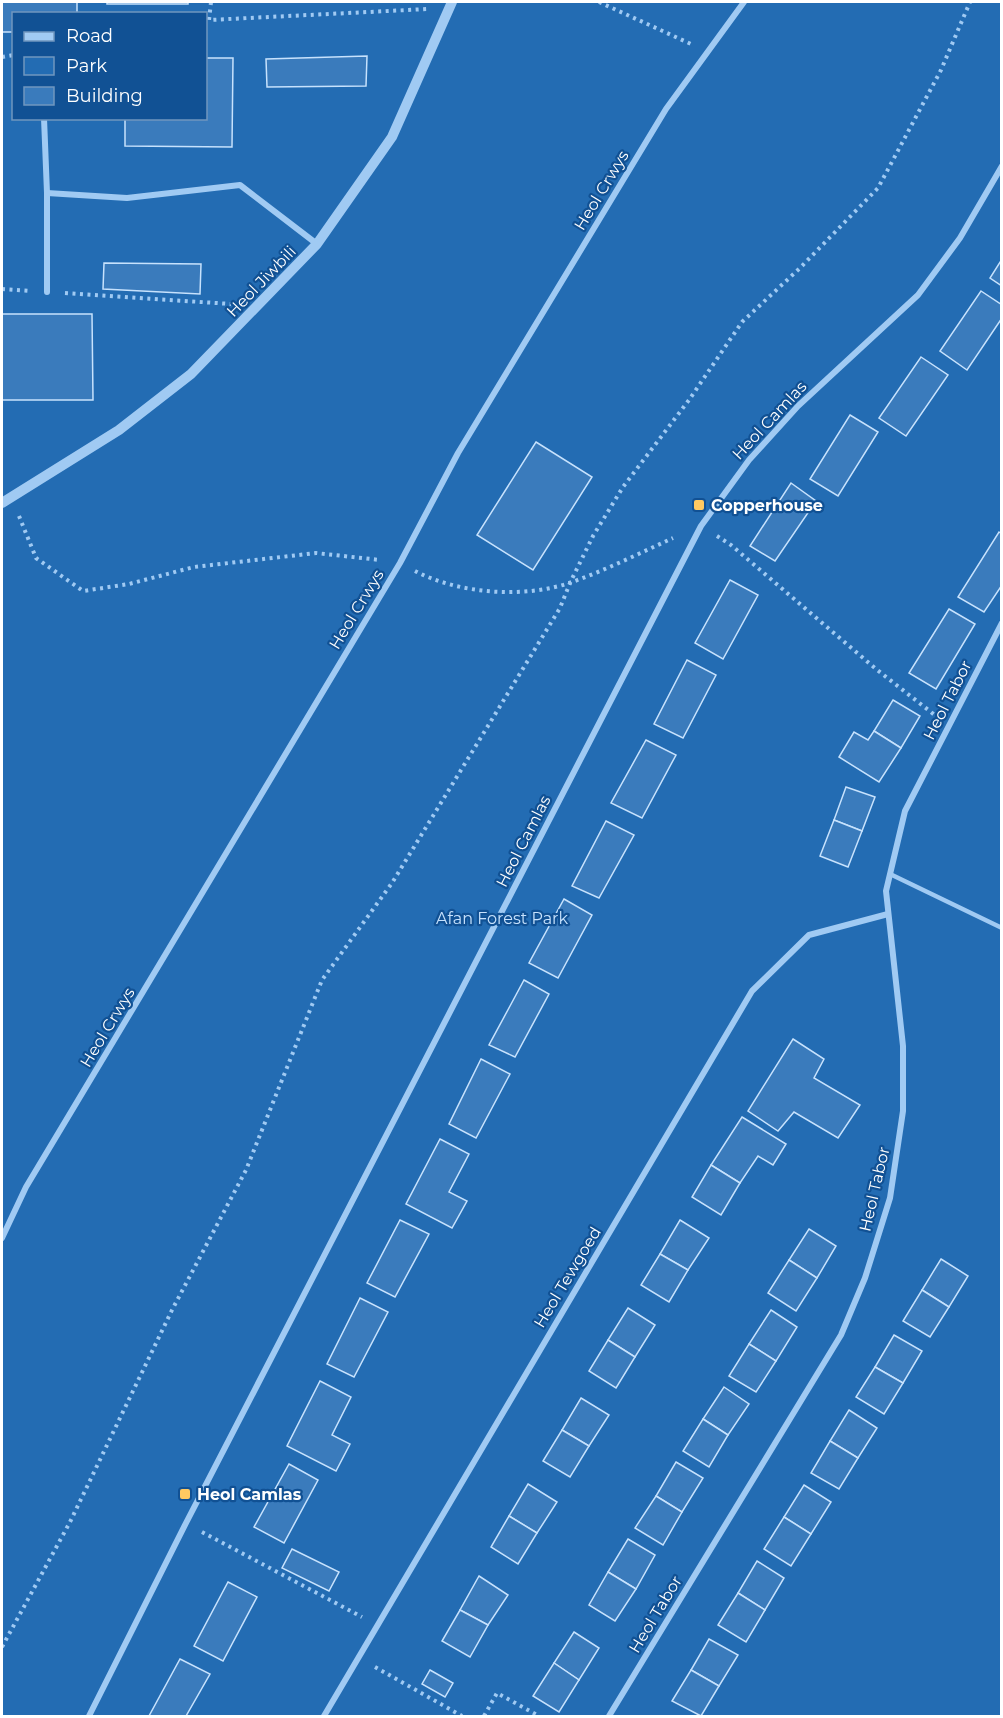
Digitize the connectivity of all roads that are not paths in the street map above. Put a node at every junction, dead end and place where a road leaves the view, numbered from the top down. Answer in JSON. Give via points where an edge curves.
{"nodes":[{"id":1,"x":744,"y":2,"type":"edge"},
{"id":2,"x":451,"y":5,"type":"edge"},
{"id":3,"x":44,"y":120,"type":"edge"},
{"id":4,"x":1002,"y":166,"type":"edge"},
{"id":5,"x":47,"y":194,"type":"junction"},
{"id":6,"x":317,"y":244,"type":"junction"},
{"id":7,"x":47,"y":292,"type":"road end"},
{"id":8,"x":2,"y":503,"type":"edge"},
{"id":9,"x":1002,"y":622,"type":"edge"},
{"id":10,"x":890,"y":874,"type":"junction"},
{"id":11,"x":888,"y":914,"type":"junction"},
{"id":12,"x":1002,"y":928,"type":"edge"},
{"id":13,"x":2,"y":1238,"type":"edge"},
{"id":14,"x":89,"y":1716,"type":"edge"},
{"id":15,"x":324,"y":1716,"type":"edge"},
{"id":16,"x":609,"y":1716,"type":"edge"}],
"edges":[{"from":1,"to":13,"type":"street","name":"Heol Crwys","via":[[666,110],[464,443],[400,562],[26,1187]]},
{"from":2,"to":6,"type":"street","name":"Heol Jiwbili","via":[[392,137]]},
{"from":3,"to":5,"type":"street"},
{"from":4,"to":14,"type":"street","name":"Heol Camlas","via":[[960,238],[918,295],[798,406],[749,460],[701,526]]},
{"from":5,"to":6,"type":"street","via":[[127,198],[240,186]]},
{"from":5,"to":7,"type":"street"},
{"from":6,"to":8,"type":"street","name":"Heol Jiwbili","via":[[191,374],[119,430]]},
{"from":9,"to":10,"type":"street","name":"Heol Tabor","via":[[905,811]]},
{"from":10,"to":11,"type":"street","name":"Heol Tabor","via":[[886,891]]},
{"from":10,"to":12,"type":"lane"},
{"from":11,"to":15,"type":"street","name":"Heol Tewgoed","via":[[809,934],[752,991]]},
{"from":11,"to":16,"type":"street","name":"Heol Tabor","via":[[903,1046],[903,1111],[890,1198],[865,1278],[841,1335]]}]}
